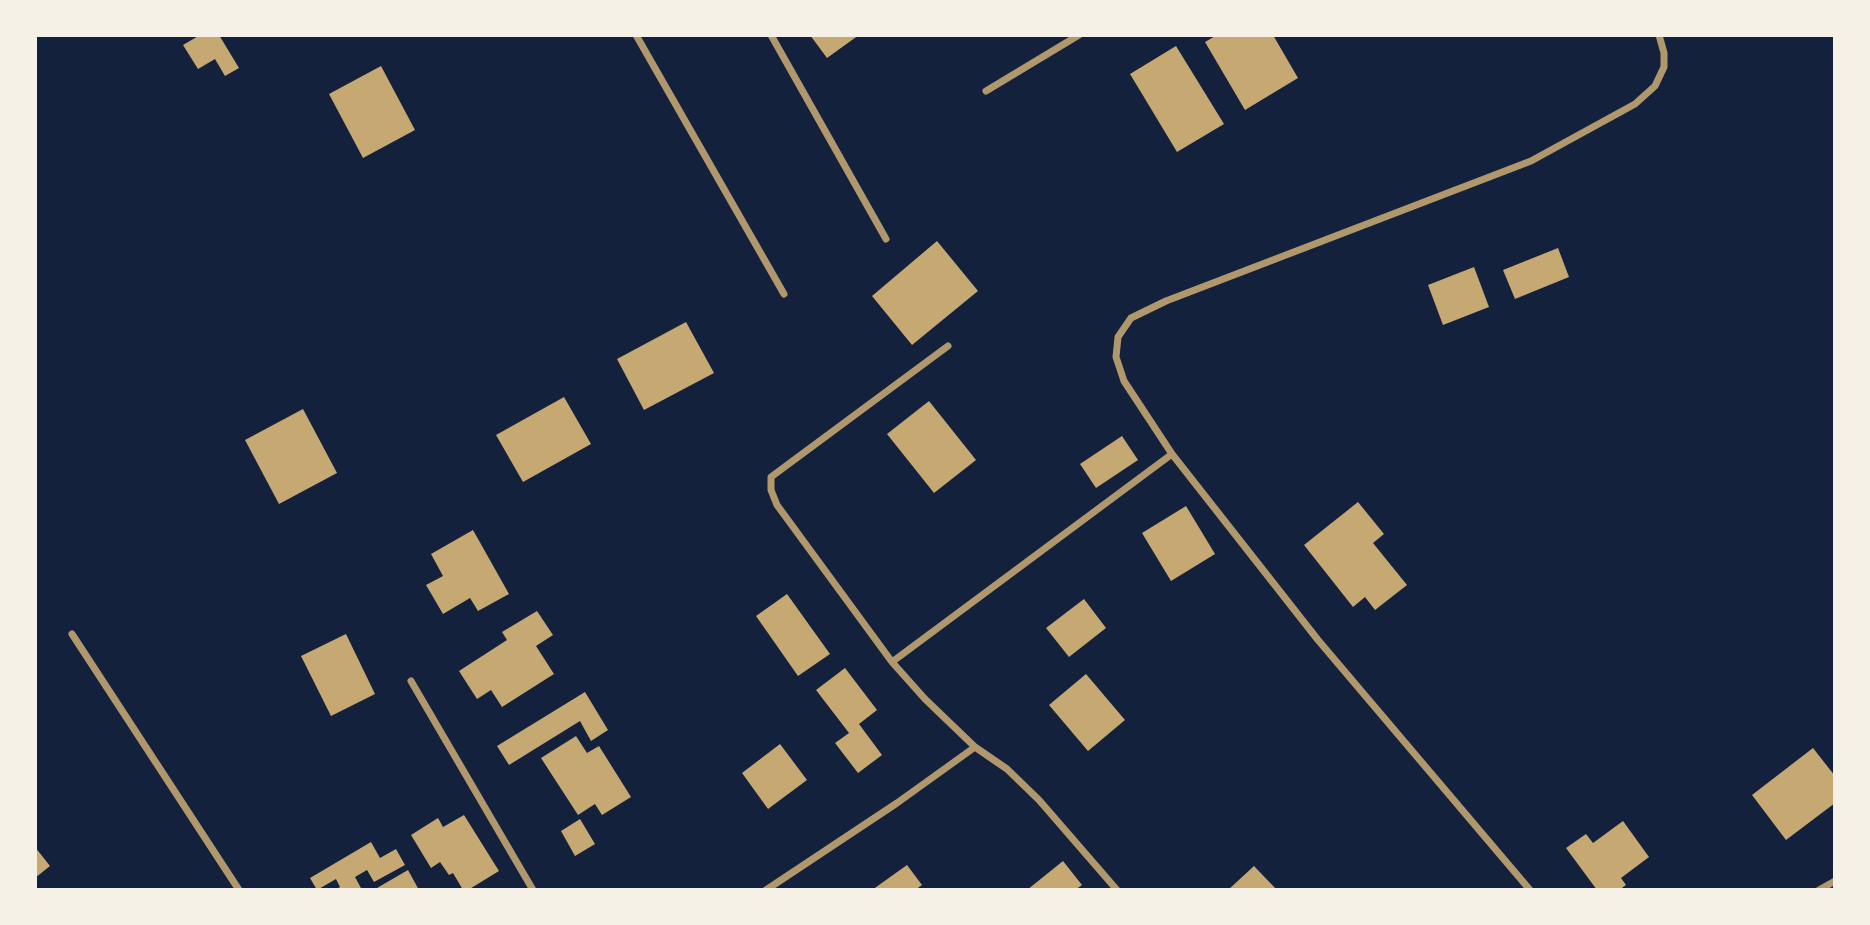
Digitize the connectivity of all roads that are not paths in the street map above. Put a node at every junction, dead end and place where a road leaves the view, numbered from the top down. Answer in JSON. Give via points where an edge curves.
{"nodes":[{"id":1,"x":636,"y":35,"type":"edge"},
{"id":2,"x":771,"y":35,"type":"edge"},
{"id":3,"x":1079,"y":35,"type":"edge"},
{"id":4,"x":1660,"y":35,"type":"edge"},
{"id":5,"x":1069,"y":38,"type":"edge"},
{"id":6,"x":986,"y":91,"type":"dead end"},
{"id":7,"x":886,"y":239,"type":"dead end"},
{"id":8,"x":784,"y":293,"type":"dead end"},
{"id":9,"x":947,"y":346,"type":"dead end"},
{"id":10,"x":1172,"y":454,"type":"junction"},
{"id":11,"x":72,"y":634,"type":"dead end"},
{"id":12,"x":892,"y":662,"type":"junction"},
{"id":13,"x":411,"y":681,"type":"dead end"},
{"id":14,"x":975,"y":747,"type":"junction"},
{"id":15,"x":1835,"y":881,"type":"edge"},
{"id":16,"x":239,"y":890,"type":"edge"},
{"id":17,"x":533,"y":890,"type":"edge"},
{"id":18,"x":766,"y":890,"type":"edge"},
{"id":19,"x":1117,"y":890,"type":"edge"},
{"id":20,"x":1530,"y":890,"type":"edge"},
{"id":21,"x":1819,"y":890,"type":"edge"}],
"edges":[{"from":1,"to":8,"type":"street"},
{"from":2,"to":7,"type":"street"},
{"from":3,"to":5,"type":"street"},
{"from":4,"to":10,"type":"street","via":[[1664,67],[1655,86],[1635,104],[1531,161],[1131,318],[1118,337],[1116,358]]},
{"from":5,"to":6,"type":"street"},
{"from":9,"to":12,"type":"street","via":[[771,477],[777,505]]},
{"from":10,"to":12,"type":"street"},
{"from":10,"to":20,"type":"street","via":[[1318,640]]},
{"from":11,"to":16,"type":"street"},
{"from":12,"to":14,"type":"street"},
{"from":13,"to":17,"type":"street"},
{"from":14,"to":18,"type":"street"},
{"from":14,"to":19,"type":"street","via":[[1039,800]]},
{"from":15,"to":21,"type":"street"}]}
